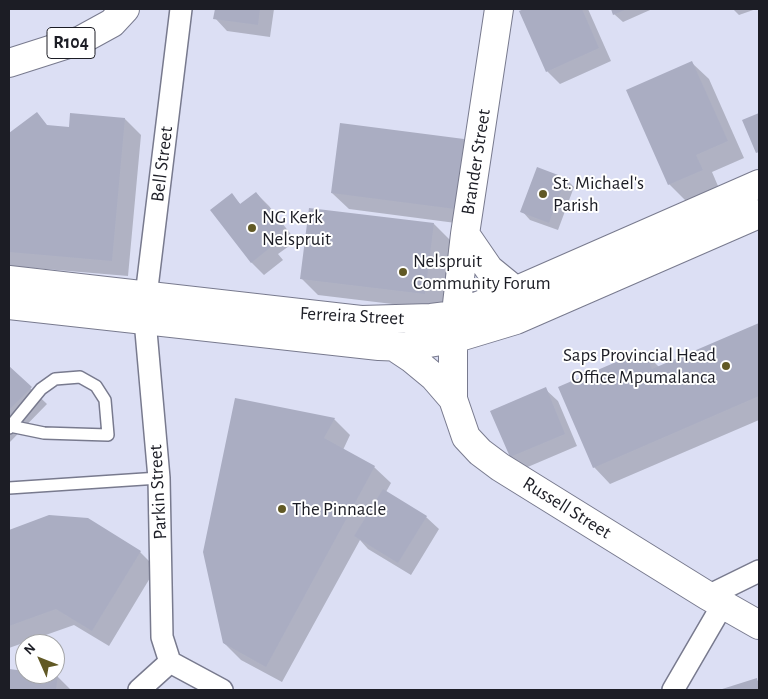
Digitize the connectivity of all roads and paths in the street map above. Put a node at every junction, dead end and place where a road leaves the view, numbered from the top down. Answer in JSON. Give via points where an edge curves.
{"nodes":[{"id":1,"x":181,"y":9,"type":"edge"},
{"id":2,"x":499,"y":9,"type":"edge"},
{"id":3,"x":114,"y":12,"type":"edge"},
{"id":4,"x":9,"y":63,"type":"edge"},
{"id":5,"x":759,"y":184,"type":"edge"},
{"id":6,"x":759,"y":214,"type":"edge"},
{"id":7,"x":465,"y":234,"type":"junction"},
{"id":8,"x":516,"y":291,"type":"junction"},
{"id":9,"x":11,"y":293,"type":"edge"},
{"id":10,"x":145,"y":308,"type":"junction"},
{"id":11,"x":454,"y":327,"type":"junction"},
{"id":12,"x":393,"y":346,"type":"junction"},
{"id":13,"x":453,"y":399,"type":"junction"},
{"id":14,"x":10,"y":427,"type":"edge"},
{"id":15,"x":159,"y":478,"type":"junction"},
{"id":16,"x":9,"y":488,"type":"edge"},
{"id":17,"x":759,"y":572,"type":"edge"},
{"id":18,"x":715,"y":600,"type":"junction"},
{"id":19,"x":759,"y":625,"type":"edge"},
{"id":20,"x":170,"y":662,"type":"junction"},
{"id":21,"x":139,"y":690,"type":"edge"},
{"id":22,"x":222,"y":690,"type":"edge"},
{"id":23,"x":674,"y":690,"type":"edge"}],
"edges":[{"from":1,"to":10,"type":"street","name":"Bell Street"},
{"from":2,"to":7,"type":"main road","name":"Brander Street"},
{"from":3,"to":4,"type":"main road","number":"R104","via":[[112,22],[81,40]]},
{"from":5,"to":8,"type":"main road","name":"Ferreira Street"},
{"from":6,"to":11,"type":"main road","name":"Ferreira Street","via":[[516,320]]},
{"from":7,"to":8,"type":"main road","via":[[489,269]]},
{"from":7,"to":11,"type":"main road","name":"Brander Street"},
{"from":8,"to":11,"type":"main road","name":"Ferreira Street"},
{"from":9,"to":10,"type":"main road","name":"Ferreira Street"},
{"from":10,"to":11,"type":"main road","name":"Ferreira Street","via":[[415,320]]},
{"from":10,"to":12,"type":"main road","name":"Ferreira Street"},
{"from":10,"to":15,"type":"street","name":"Parkin Street"},
{"from":11,"to":12,"type":"main road","name":"Ferreira Street","via":[[405,347]]},
{"from":11,"to":13,"type":"main road","name":"Russell Street"},
{"from":12,"to":13,"type":"main road","via":[[434,377]]},
{"from":13,"to":18,"type":"main road","name":"Russell Street","via":[[466,437],[480,452]]},
{"from":14,"to":14,"type":"lane","via":[[41,389],[55,379],[80,377],[96,386],[105,400],[108,435],[44,433]]},
{"from":15,"to":16,"type":"lane"},
{"from":15,"to":20,"type":"street","name":"Parkin Street","via":[[162,637]]},
{"from":17,"to":18,"type":"street"},
{"from":18,"to":19,"type":"main road","name":"Russell Street"},
{"from":18,"to":23,"type":"street"},
{"from":20,"to":21,"type":"street"},
{"from":20,"to":22,"type":"street"}]}
